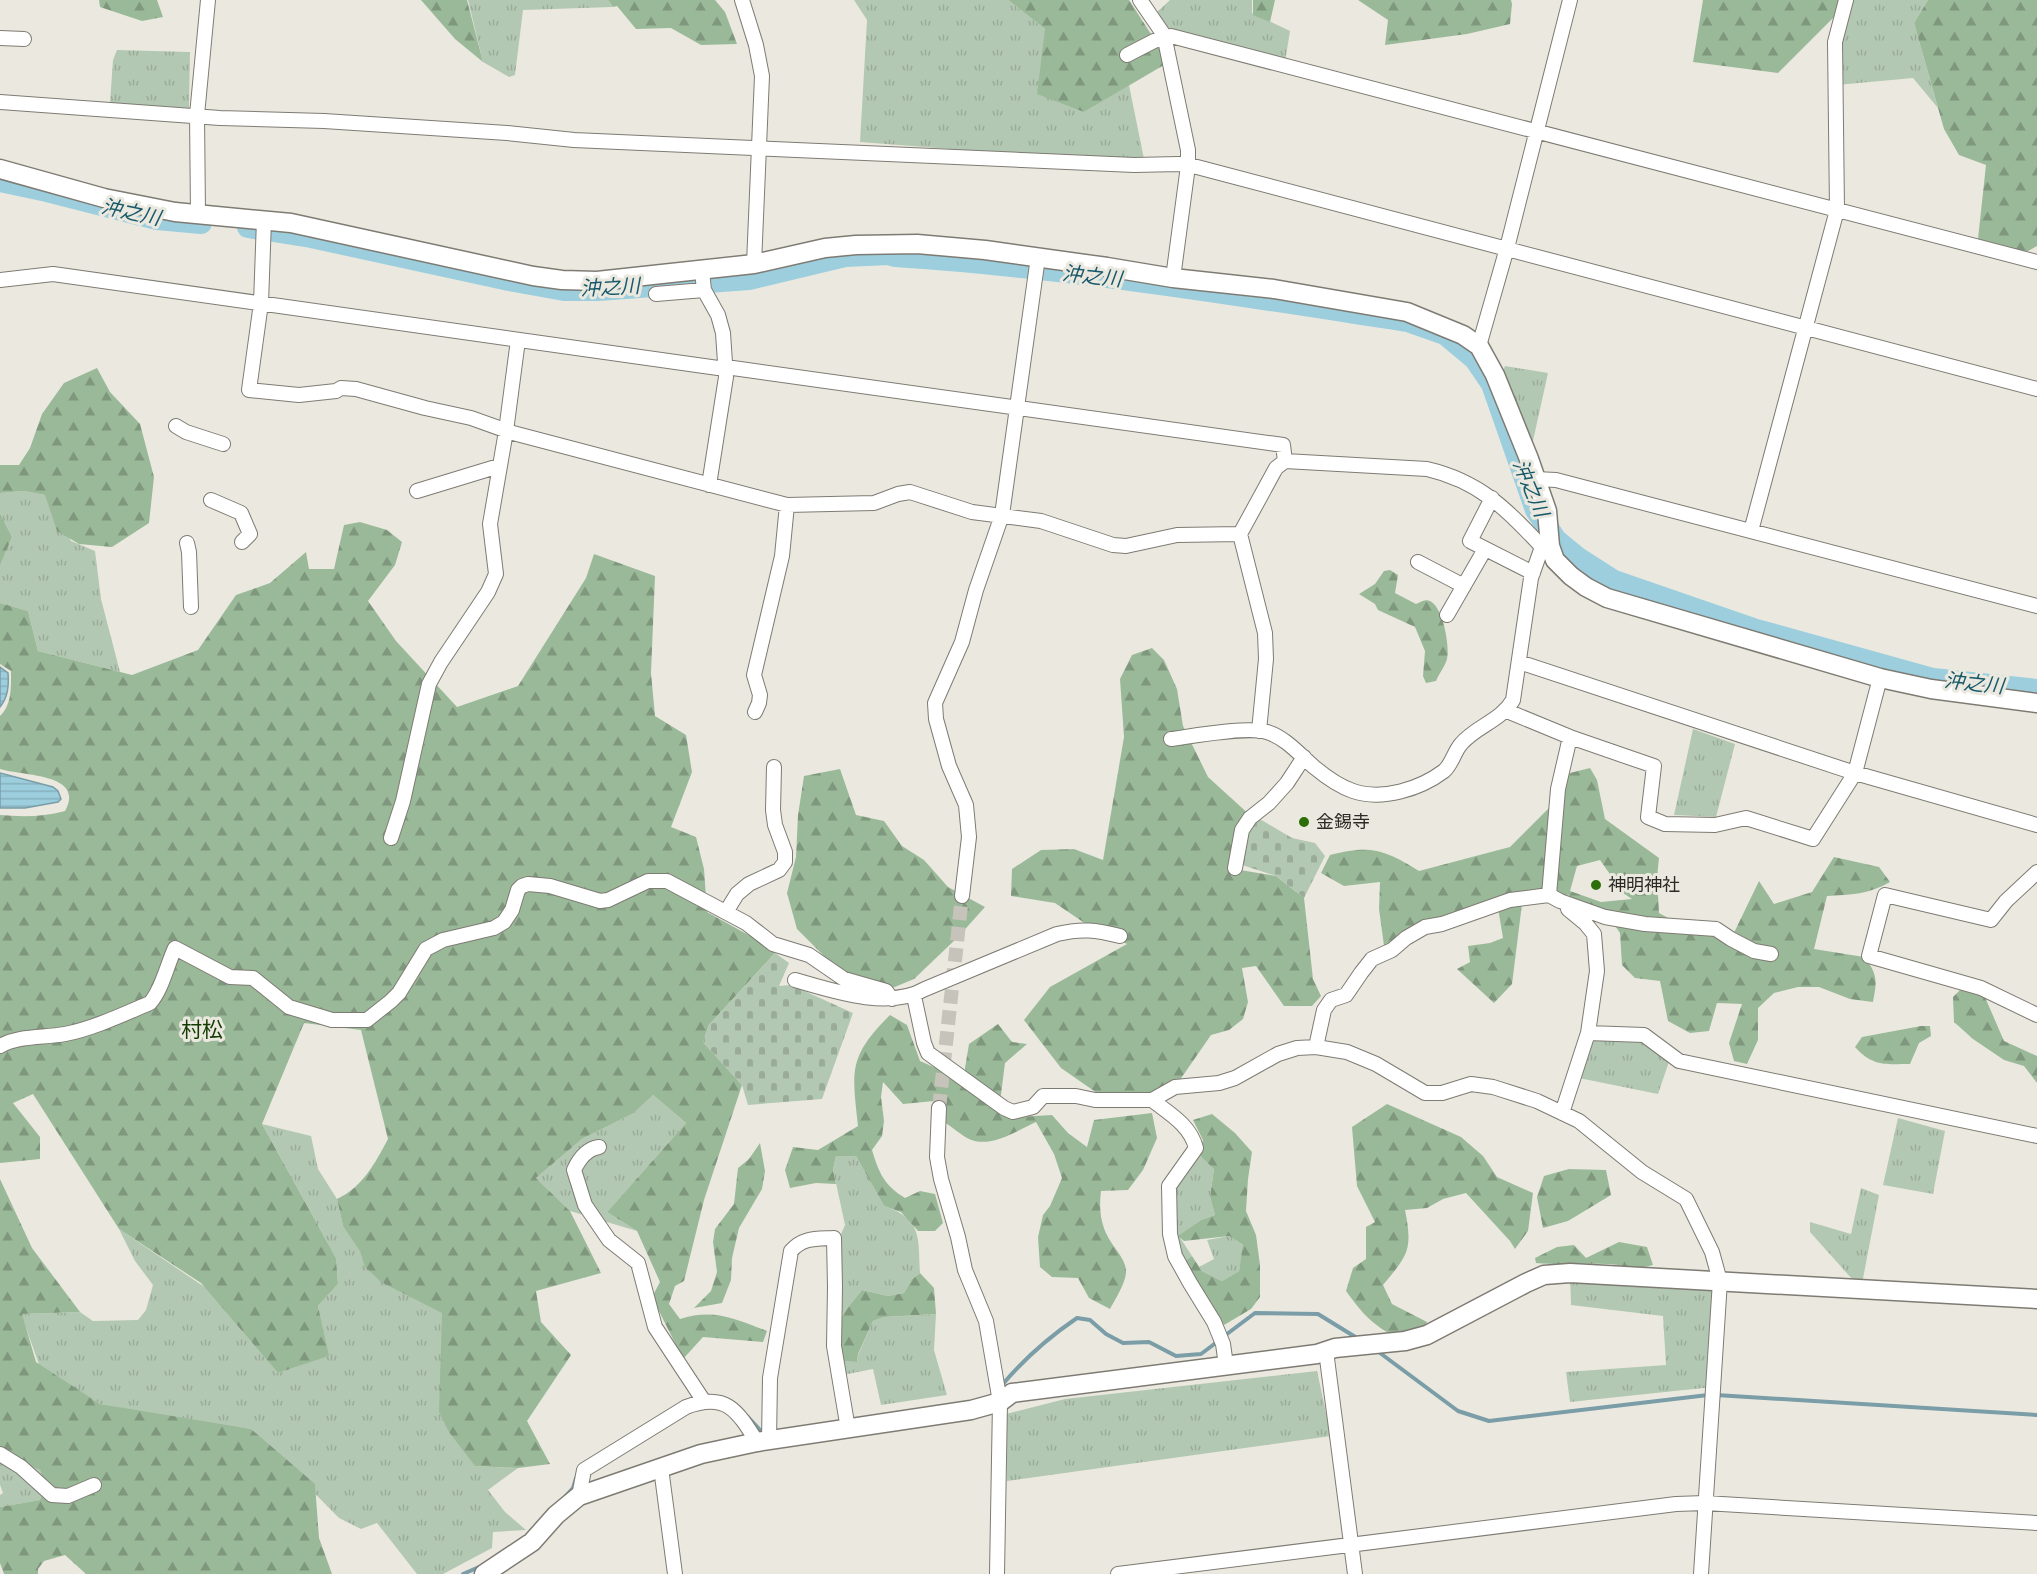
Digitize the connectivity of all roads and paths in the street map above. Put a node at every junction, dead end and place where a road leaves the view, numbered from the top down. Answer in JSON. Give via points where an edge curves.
{"nodes":[{"id":1,"x":208,"y":0,"type":"edge"},
{"id":2,"x":742,"y":0,"type":"edge"},
{"id":3,"x":1140,"y":0,"type":"edge"},
{"id":4,"x":1570,"y":0,"type":"edge"},
{"id":5,"x":1846,"y":0,"type":"edge"},
{"id":6,"x":0,"y":38,"type":"edge"},
{"id":7,"x":1164,"y":38,"type":"junction"},
{"id":8,"x":24,"y":39,"type":"dead end"},
{"id":9,"x":1126,"y":55,"type":"dead end"},
{"id":10,"x":0,"y":102,"type":"edge"},
{"id":11,"x":197,"y":115,"type":"junction"},
{"id":12,"x":1537,"y":130,"type":"junction"},
{"id":13,"x":760,"y":147,"type":"junction"},
{"id":14,"x":1188,"y":166,"type":"junction"},
{"id":15,"x":0,"y":169,"type":"edge"},
{"id":16,"x":1837,"y":210,"type":"junction"},
{"id":17,"x":198,"y":214,"type":"junction"},
{"id":18,"x":264,"y":220,"type":"junction"},
{"id":19,"x":1507,"y":248,"type":"junction"},
{"id":20,"x":1038,"y":257,"type":"junction"},
{"id":21,"x":2037,"y":262,"type":"edge"},
{"id":22,"x":754,"y":264,"type":"junction"},
{"id":23,"x":702,"y":271,"type":"junction"},
{"id":24,"x":1173,"y":278,"type":"junction"},
{"id":25,"x":0,"y":280,"type":"edge"},
{"id":26,"x":704,"y":290,"type":"junction"},
{"id":27,"x":656,"y":294,"type":"dead end"},
{"id":28,"x":261,"y":303,"type":"junction"},
{"id":29,"x":1806,"y":328,"type":"junction"},
{"id":30,"x":518,"y":340,"type":"junction"},
{"id":31,"x":1479,"y":346,"type":"junction"},
{"id":32,"x":725,"y":368,"type":"junction"},
{"id":33,"x":2037,"y":388,"type":"edge"},
{"id":34,"x":1017,"y":408,"type":"junction"},
{"id":35,"x":176,"y":426,"type":"dead end"},
{"id":36,"x":506,"y":430,"type":"junction"},
{"id":37,"x":223,"y":444,"type":"dead end"},
{"id":38,"x":1285,"y":461,"type":"junction"},
{"id":39,"x":499,"y":466,"type":"junction"},
{"id":40,"x":1535,"y":479,"type":"junction"},
{"id":41,"x":709,"y":485,"type":"junction"},
{"id":42,"x":417,"y":491,"type":"dead end"},
{"id":43,"x":1491,"y":498,"type":"junction"},
{"id":44,"x":211,"y":500,"type":"dead end"},
{"id":45,"x":787,"y":505,"type":"junction"},
{"id":46,"x":1002,"y":515,"type":"junction"},
{"id":47,"x":1751,"y":531,"type":"junction"},
{"id":48,"x":1240,"y":534,"type":"junction"},
{"id":49,"x":242,"y":542,"type":"dead end"},
{"id":50,"x":187,"y":543,"type":"dead end"},
{"id":51,"x":1546,"y":546,"type":"junction"},
{"id":52,"x":1485,"y":549,"type":"junction"},
{"id":53,"x":1418,"y":562,"type":"dead end"},
{"id":54,"x":1533,"y":573,"type":"junction"},
{"id":55,"x":1464,"y":586,"type":"junction"},
{"id":56,"x":2037,"y":606,"type":"edge"},
{"id":57,"x":191,"y":607,"type":"dead end"},
{"id":58,"x":1447,"y":615,"type":"dead end"},
{"id":59,"x":1519,"y":662,"type":"junction"},
{"id":60,"x":1880,"y":678,"type":"junction"},
{"id":61,"x":2037,"y":702,"type":"edge"},
{"id":62,"x":1507,"y":711,"type":"junction"},
{"id":63,"x":755,"y":712,"type":"dead end"},
{"id":64,"x":1259,"y":731,"type":"junction"},
{"id":65,"x":1570,"y":737,"type":"junction"},
{"id":66,"x":1171,"y":739,"type":"dead end"},
{"id":67,"x":1304,"y":757,"type":"junction"},
{"id":68,"x":774,"y":767,"type":"dead end"},
{"id":69,"x":1855,"y":773,"type":"junction"},
{"id":70,"x":2037,"y":825,"type":"edge"},
{"id":71,"x":391,"y":838,"type":"dead end"},
{"id":72,"x":1235,"y":868,"type":"dead end"},
{"id":73,"x":2037,"y":872,"type":"edge"},
{"id":74,"x":962,"y":896,"type":"tunnel mouth"},
{"id":75,"x":1555,"y":898,"type":"junction"},
{"id":76,"x":726,"y":912,"type":"junction"},
{"id":77,"x":1120,"y":936,"type":"dead end"},
{"id":78,"x":1771,"y":954,"type":"dead end"},
{"id":79,"x":795,"y":980,"type":"dead end"},
{"id":80,"x":914,"y":996,"type":"junction"},
{"id":81,"x":892,"y":999,"type":"junction"},
{"id":82,"x":2037,"y":1015,"type":"edge"},
{"id":83,"x":1588,"y":1033,"type":"junction"},
{"id":84,"x":0,"y":1046,"type":"edge"},
{"id":85,"x":1316,"y":1047,"type":"junction"},
{"id":86,"x":1152,"y":1100,"type":"junction"},
{"id":87,"x":939,"y":1108,"type":"tunnel mouth"},
{"id":88,"x":1562,"y":1113,"type":"junction"},
{"id":89,"x":2037,"y":1136,"type":"edge"},
{"id":90,"x":598,"y":1147,"type":"dead end"},
{"id":91,"x":1720,"y":1281,"type":"junction"},
{"id":92,"x":2037,"y":1299,"type":"edge"},
{"id":93,"x":1326,"y":1352,"type":"junction"},
{"id":94,"x":1226,"y":1365,"type":"junction"},
{"id":95,"x":703,"y":1400,"type":"junction"},
{"id":96,"x":999,"y":1402,"type":"junction"},
{"id":97,"x":848,"y":1429,"type":"junction"},
{"id":98,"x":763,"y":1441,"type":"junction"},
{"id":99,"x":0,"y":1454,"type":"edge"},
{"id":100,"x":661,"y":1468,"type":"junction"},
{"id":101,"x":94,"y":1485,"type":"dead end"},
{"id":102,"x":579,"y":1496,"type":"junction"},
{"id":103,"x":1705,"y":1503,"type":"junction"},
{"id":104,"x":2037,"y":1523,"type":"edge"},
{"id":105,"x":1351,"y":1544,"type":"junction"},
{"id":106,"x":484,"y":1574,"type":"edge"},
{"id":107,"x":675,"y":1574,"type":"edge"},
{"id":108,"x":997,"y":1574,"type":"edge"},
{"id":109,"x":1118,"y":1574,"type":"edge"},
{"id":110,"x":1355,"y":1574,"type":"edge"},
{"id":111,"x":1701,"y":1574,"type":"edge"}],
"edges":[{"from":1,"to":11,"type":"street"},
{"from":2,"to":13,"type":"street","via":[[761,62]]},
{"from":3,"to":7,"type":"street"},
{"from":4,"to":12,"type":"street"},
{"from":5,"to":16,"type":"street","via":[[1835,42]]},
{"from":6,"to":8,"type":"street"},
{"from":7,"to":9,"type":"street"},
{"from":7,"to":12,"type":"street","via":[[1171,36]]},
{"from":7,"to":14,"type":"street"},
{"from":10,"to":11,"type":"street"},
{"from":11,"to":13,"type":"street","via":[[336,121],[574,140]]},
{"from":11,"to":17,"type":"street"},
{"from":12,"to":16,"type":"street"},
{"from":12,"to":19,"type":"street"},
{"from":13,"to":14,"type":"street"},
{"from":13,"to":22,"type":"street"},
{"from":14,"to":19,"type":"street"},
{"from":14,"to":24,"type":"street"},
{"from":15,"to":17,"type":"street","via":[[104,198]]},
{"from":16,"to":21,"type":"street"},
{"from":16,"to":29,"type":"street"},
{"from":17,"to":18,"type":"street"},
{"from":18,"to":23,"type":"street","via":[[562,280],[597,281]]},
{"from":18,"to":28,"type":"street"},
{"from":19,"to":29,"type":"street"},
{"from":19,"to":31,"type":"street"},
{"from":20,"to":22,"type":"street","via":[[883,244],[825,249]]},
{"from":20,"to":24,"type":"street"},
{"from":20,"to":34,"type":"street"},
{"from":22,"to":23,"type":"street"},
{"from":23,"to":26,"type":"street"},
{"from":24,"to":31,"type":"street","via":[[1274,289],[1407,312],[1463,335]]},
{"from":25,"to":28,"type":"street","via":[[52,274]]},
{"from":26,"to":27,"type":"street"},
{"from":26,"to":32,"type":"street","via":[[723,333]]},
{"from":28,"to":30,"type":"street"},
{"from":28,"to":36,"type":"street","via":[[249,390],[300,395],[356,389]]},
{"from":29,"to":33,"type":"street"},
{"from":29,"to":47,"type":"street"},
{"from":30,"to":32,"type":"street"},
{"from":30,"to":36,"type":"street"},
{"from":31,"to":40,"type":"street","via":[[1495,375]]},
{"from":32,"to":34,"type":"street"},
{"from":32,"to":41,"type":"street"},
{"from":34,"to":38,"type":"street","via":[[1284,445]]},
{"from":34,"to":46,"type":"street"},
{"from":35,"to":37,"type":"street"},
{"from":36,"to":39,"type":"street"},
{"from":36,"to":41,"type":"street"},
{"from":38,"to":43,"type":"street","via":[[1427,469],[1468,482]]},
{"from":38,"to":48,"type":"street","via":[[1276,468]]},
{"from":39,"to":42,"type":"street"},
{"from":39,"to":71,"type":"street","via":[[490,524],[496,574],[429,684]]},
{"from":40,"to":47,"type":"street","via":[[1556,480]]},
{"from":40,"to":51,"type":"street","via":[[1547,511]]},
{"from":41,"to":45,"type":"street"},
{"from":43,"to":51,"type":"street"},
{"from":43,"to":52,"type":"street","via":[[1470,541]]},
{"from":44,"to":49,"type":"street","via":[[241,513],[250,534]]},
{"from":45,"to":46,"type":"street","via":[[874,503],[910,492],[972,512]]},
{"from":45,"to":63,"type":"street","via":[[782,556],[754,675],[760,694]]},
{"from":46,"to":48,"type":"street","via":[[1041,521],[1113,545],[1177,535]]},
{"from":46,"to":74,"type":"street","via":[[962,642],[935,703],[949,766],[966,805],[969,837]]},
{"from":47,"to":56,"type":"street"},
{"from":48,"to":64,"type":"street","via":[[1265,633]]},
{"from":50,"to":57,"type":"street"},
{"from":51,"to":54,"type":"street"},
{"from":51,"to":60,"type":"street","via":[[1571,576],[1607,598]]},
{"from":52,"to":54,"type":"street"},
{"from":52,"to":55,"type":"street"},
{"from":53,"to":55,"type":"street"},
{"from":54,"to":59,"type":"street"},
{"from":55,"to":58,"type":"street"},
{"from":59,"to":62,"type":"street","via":[[1513,700]]},
{"from":59,"to":69,"type":"street"},
{"from":60,"to":61,"type":"street","via":[[1941,691]]},
{"from":60,"to":69,"type":"street"},
{"from":62,"to":65,"type":"street"},
{"from":62,"to":67,"type":"street","via":[[1461,743],[1446,769],[1399,792],[1354,792],[1334,783]]},
{"from":64,"to":66,"type":"street"},
{"from":64,"to":67,"type":"street","via":[[1287,741]]},
{"from":65,"to":69,"type":"street","via":[[1654,766],[1648,817],[1665,824],[1715,825],[1746,818],[1813,839]]},
{"from":65,"to":75,"type":"street","via":[[1558,789]]},
{"from":67,"to":72,"type":"street","via":[[1287,783],[1240,833]]},
{"from":68,"to":76,"type":"street","via":[[773,810],[785,862],[779,870],[737,894]]},
{"from":69,"to":70,"type":"street"},
{"from":73,"to":82,"type":"street","via":[[1991,920],[1885,894],[1869,956],[1981,988]]},
{"from":75,"to":78,"type":"street","via":[[1605,918],[1716,928],[1754,951]]},
{"from":75,"to":83,"type":"street","via":[[1594,934],[1597,971]]},
{"from":75,"to":85,"type":"street","via":[[1510,900],[1425,927],[1372,959],[1346,995],[1331,1000],[1324,1010]]},
{"from":76,"to":81,"type":"street","via":[[773,944],[809,955],[844,979],[886,991]]},
{"from":76,"to":84,"type":"street","via":[[667,881],[648,881],[600,901],[550,886],[528,884],[518,890],[512,910],[500,926],[443,940],[426,949],[399,993],[367,1020],[332,1020],[298,1011],[253,978],[230,977],[175,948],[158,994],[150,1003],[67,1034],[34,1036]]},
{"from":77,"to":80,"type":"street","via":[[1097,930],[1058,934]]},
{"from":79,"to":81,"type":"street","via":[[839,993]]},
{"from":80,"to":81,"type":"street"},
{"from":80,"to":86,"type":"street","via":[[928,1053],[1013,1112],[1033,1107],[1043,1096]]},
{"from":83,"to":88,"type":"street"},
{"from":83,"to":89,"type":"street","via":[[1644,1035],[1679,1062]]},
{"from":85,"to":86,"type":"street","via":[[1278,1054],[1219,1083],[1175,1087]]},
{"from":85,"to":88,"type":"street","via":[[1347,1052],[1376,1064],[1425,1093],[1442,1093],[1471,1084],[1493,1087]]},
{"from":86,"to":94,"type":"street","via":[[1194,1138],[1196,1148],[1169,1186],[1170,1234],[1175,1256],[1214,1322]]},
{"from":87,"to":96,"type":"street","via":[[937,1157],[941,1179],[965,1270],[986,1321]]},
{"from":88,"to":91,"type":"street","via":[[1579,1121],[1642,1172],[1686,1199],[1712,1252]]},
{"from":90,"to":95,"type":"street","via":[[584,1155],[574,1170],[585,1205],[609,1240],[638,1263],[656,1327]]},
{"from":91,"to":92,"type":"street"},
{"from":91,"to":93,"type":"street","via":[[1544,1275],[1427,1335]]},
{"from":91,"to":103,"type":"street"},
{"from":93,"to":94,"type":"street"},
{"from":93,"to":105,"type":"street"},
{"from":94,"to":96,"type":"street","via":[[1012,1393]]},
{"from":95,"to":98,"type":"street","via":[[729,1406]]},
{"from":95,"to":102,"type":"street","via":[[584,1470]]},
{"from":96,"to":97,"type":"street","via":[[938,1416]]},
{"from":96,"to":108,"type":"street"},
{"from":97,"to":98,"type":"street"},
{"from":97,"to":98,"type":"street","via":[[834,1346],[834,1238],[807,1239],[791,1251]]},
{"from":98,"to":100,"type":"street","via":[[701,1454]]},
{"from":99,"to":101,"type":"street","via":[[52,1495],[68,1496]]},
{"from":100,"to":102,"type":"street"},
{"from":100,"to":107,"type":"street"},
{"from":102,"to":106,"type":"street","via":[[532,1542]]},
{"from":103,"to":104,"type":"street"},
{"from":103,"to":105,"type":"street"},
{"from":103,"to":111,"type":"street"},
{"from":105,"to":109,"type":"street"},
{"from":105,"to":110,"type":"street"}]}
